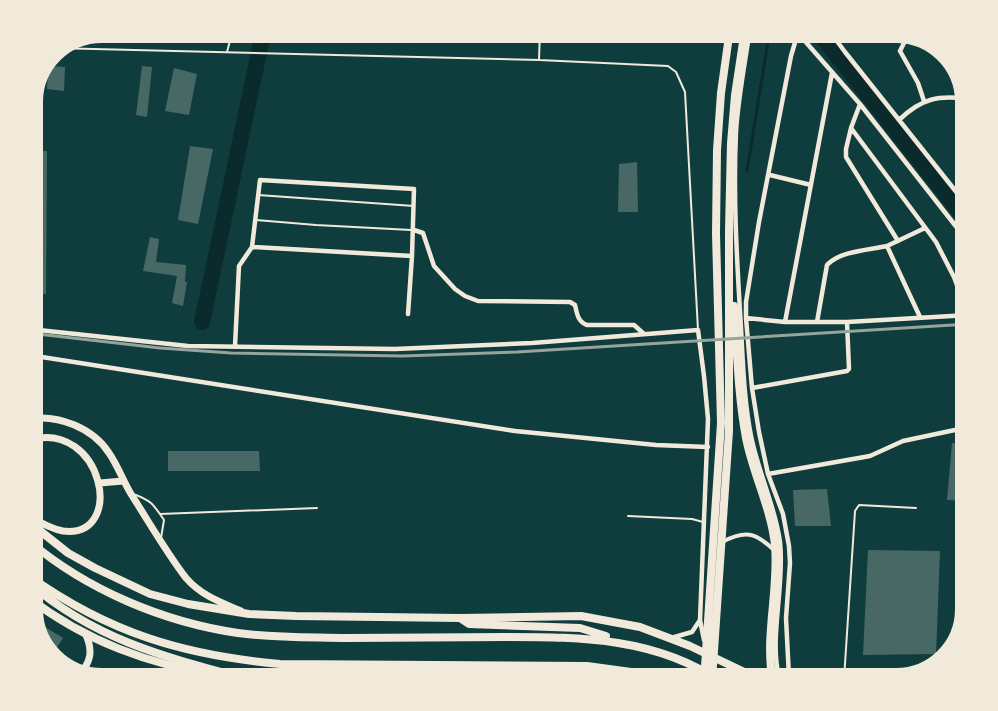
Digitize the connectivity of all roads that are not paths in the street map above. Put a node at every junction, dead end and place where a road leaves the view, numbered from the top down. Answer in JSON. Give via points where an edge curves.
{"nodes":[{"id":1,"x":230,"y":39,"type":"edge"},
{"id":2,"x":540,"y":39,"type":"edge"},
{"id":3,"x":728,"y":39,"type":"edge"},
{"id":4,"x":743,"y":39,"type":"edge"},
{"id":5,"x":748,"y":39,"type":"edge"},
{"id":6,"x":796,"y":39,"type":"edge"},
{"id":7,"x":805,"y":39,"type":"edge"},
{"id":8,"x":835,"y":39,"type":"edge"},
{"id":9,"x":905,"y":40,"type":"edge"},
{"id":10,"x":69,"y":48,"type":"edge"},
{"id":11,"x":227,"y":52,"type":"junction"},
{"id":12,"x":539,"y":60,"type":"junction"},
{"id":13,"x":832,"y":73,"type":"junction"},
{"id":14,"x":959,"y":99,"type":"edge"},
{"id":15,"x":924,"y":101,"type":"junction"},
{"id":16,"x":860,"y":104,"type":"junction"},
{"id":17,"x":899,"y":120,"type":"junction"},
{"id":18,"x":851,"y":128,"type":"junction"},
{"id":19,"x":770,"y":175,"type":"junction"},
{"id":20,"x":811,"y":185,"type":"junction"},
{"id":21,"x":258,"y":195,"type":"junction"},
{"id":22,"x":959,"y":195,"type":"edge"},
{"id":23,"x":414,"y":206,"type":"junction"},
{"id":24,"x":256,"y":220,"type":"junction"},
{"id":25,"x":925,"y":228,"type":"junction"},
{"id":26,"x":414,"y":230,"type":"junction"},
{"id":27,"x":729,"y":230,"type":"junction"},
{"id":28,"x":959,"y":230,"type":"edge"},
{"id":29,"x":898,"y":241,"type":"junction"},
{"id":30,"x":887,"y":246,"type":"junction"},
{"id":31,"x":252,"y":247,"type":"junction"},
{"id":32,"x":412,"y":256,"type":"junction"},
{"id":33,"x":959,"y":291,"type":"edge"},
{"id":34,"x":408,"y":314,"type":"dead end"},
{"id":35,"x":959,"y":315,"type":"edge"},
{"id":36,"x":920,"y":317,"type":"junction"},
{"id":37,"x":746,"y":318,"type":"junction"},
{"id":38,"x":785,"y":322,"type":"junction"},
{"id":39,"x":817,"y":322,"type":"junction"},
{"id":40,"x":847,"y":322,"type":"junction"},
{"id":41,"x":39,"y":330,"type":"edge"},
{"id":42,"x":698,"y":330,"type":"junction"},
{"id":43,"x":644,"y":334,"type":"junction"},
{"id":44,"x":235,"y":346,"type":"junction"},
{"id":45,"x":39,"y":357,"type":"edge"},
{"id":46,"x":752,"y":388,"type":"junction"},
{"id":47,"x":39,"y":419,"type":"edge"},
{"id":48,"x":959,"y":430,"type":"edge"},
{"id":49,"x":39,"y":439,"type":"edge"},
{"id":50,"x":708,"y":447,"type":"junction"},
{"id":51,"x":768,"y":474,"type":"junction"},
{"id":52,"x":123,"y":481,"type":"junction"},
{"id":53,"x":100,"y":483,"type":"junction"},
{"id":54,"x":131,"y":494,"type":"junction"},
{"id":55,"x":316,"y":508,"type":"dead end"},
{"id":56,"x":916,"y":508,"type":"dead end"},
{"id":57,"x":160,"y":514,"type":"junction"},
{"id":58,"x":628,"y":516,"type":"dead end"},
{"id":59,"x":39,"y":521,"type":"edge"},
{"id":60,"x":704,"y":522,"type":"junction"},
{"id":61,"x":39,"y":530,"type":"edge"},
{"id":62,"x":161,"y":540,"type":"junction"},
{"id":63,"x":39,"y":548,"type":"edge"},
{"id":64,"x":703,"y":552,"type":"junction"},
{"id":65,"x":781,"y":556,"type":"junction"},
{"id":66,"x":790,"y":562,"type":"junction"},
{"id":67,"x":39,"y":583,"type":"edge"},
{"id":68,"x":39,"y":591,"type":"edge"},
{"id":69,"x":39,"y":606,"type":"edge"},
{"id":70,"x":249,"y":614,"type":"junction"},
{"id":71,"x":460,"y":618,"type":"junction"},
{"id":72,"x":700,"y":620,"type":"junction"},
{"id":73,"x":86,"y":634,"type":"junction"},
{"id":74,"x":670,"y":638,"type":"junction"},
{"id":75,"x":641,"y":647,"type":"junction"},
{"id":76,"x":718,"y":659,"type":"junction"},
{"id":77,"x":83,"y":669,"type":"edge"},
{"id":78,"x":202,"y":672,"type":"edge"},
{"id":79,"x":218,"y":672,"type":"edge"},
{"id":80,"x":631,"y":672,"type":"edge"},
{"id":81,"x":702,"y":672,"type":"edge"},
{"id":82,"x":705,"y":672,"type":"edge"},
{"id":83,"x":713,"y":672,"type":"edge"},
{"id":84,"x":743,"y":672,"type":"edge"},
{"id":85,"x":773,"y":672,"type":"edge"},
{"id":86,"x":776,"y":672,"type":"edge"},
{"id":87,"x":789,"y":672,"type":"edge"},
{"id":88,"x":845,"y":672,"type":"edge"}],
"edges":[{"from":1,"to":11,"type":"lane"},
{"from":2,"to":12,"type":"lane"},
{"from":3,"to":82,"type":"highway","via":[[717,150],[721,423]]},
{"from":4,"to":27,"type":"highway","via":[[735,95]]},
{"from":5,"to":65,"type":"street","via":[[736,130],[736,269],[750,427],[778,528]]},
{"from":6,"to":19,"type":"street"},
{"from":7,"to":13,"type":"street"},
{"from":8,"to":17,"type":"street"},
{"from":9,"to":15,"type":"street","via":[[900,51]]},
{"from":10,"to":11,"type":"lane"},
{"from":11,"to":12,"type":"lane"},
{"from":12,"to":42,"type":"lane","via":[[668,66],[676,72],[685,92]]},
{"from":13,"to":16,"type":"street"},
{"from":13,"to":20,"type":"street"},
{"from":14,"to":15,"type":"street"},
{"from":15,"to":17,"type":"street"},
{"from":16,"to":18,"type":"street"},
{"from":16,"to":28,"type":"street"},
{"from":17,"to":22,"type":"street"},
{"from":18,"to":25,"type":"street"},
{"from":18,"to":29,"type":"street","via":[[846,156]]},
{"from":19,"to":20,"type":"street"},
{"from":19,"to":37,"type":"street"},
{"from":20,"to":38,"type":"street"},
{"from":21,"to":23,"type":"lane"},
{"from":21,"to":23,"type":"street","via":[[260,180],[414,189]]},
{"from":21,"to":24,"type":"street"},
{"from":23,"to":26,"type":"street"},
{"from":24,"to":26,"type":"lane"},
{"from":24,"to":31,"type":"street"},
{"from":25,"to":29,"type":"street"},
{"from":25,"to":33,"type":"street","via":[[946,259]]},
{"from":26,"to":32,"type":"street"},
{"from":26,"to":43,"type":"street","via":[[425,236],[434,266],[465,296],[478,301],[570,302],[575,305],[579,320],[587,326],[634,325]]},
{"from":27,"to":83,"type":"highway","via":[[729,431]]},
{"from":27,"to":85,"type":"highway","via":[[741,407],[775,545],[770,662]]},
{"from":29,"to":30,"type":"street"},
{"from":30,"to":36,"type":"street"},
{"from":30,"to":39,"type":"street","via":[[835,258],[827,265]]},
{"from":31,"to":32,"type":"street"},
{"from":31,"to":44,"type":"street","via":[[239,266]]},
{"from":32,"to":34,"type":"street"},
{"from":35,"to":36,"type":"street"},
{"from":36,"to":40,"type":"street"},
{"from":37,"to":38,"type":"street"},
{"from":37,"to":46,"type":"street"},
{"from":38,"to":39,"type":"street"},
{"from":39,"to":40,"type":"street"},
{"from":40,"to":46,"type":"street","via":[[847,372]]},
{"from":41,"to":44,"type":"street","via":[[188,346]]},
{"from":42,"to":43,"type":"street"},
{"from":42,"to":50,"type":"street"},
{"from":43,"to":44,"type":"street","via":[[395,350]]},
{"from":45,"to":50,"type":"street","via":[[515,431]]},
{"from":46,"to":51,"type":"street"},
{"from":47,"to":52,"type":"main road","via":[[57,419],[84,430],[109,453]]},
{"from":48,"to":51,"type":"street","via":[[903,441],[870,456]]},
{"from":49,"to":53,"type":"main road","via":[[49,438],[77,447],[88,458]]},
{"from":50,"to":60,"type":"street"},
{"from":51,"to":66,"type":"street","via":[[783,514]]},
{"from":52,"to":53,"type":"main road"},
{"from":52,"to":54,"type":"main road"},
{"from":53,"to":59,"type":"main road","via":[[100,506],[81,528],[62,531]]},
{"from":54,"to":57,"type":"lane","via":[[147,499]]},
{"from":54,"to":62,"type":"main road"},
{"from":55,"to":57,"type":"lane"},
{"from":56,"to":88,"type":"lane","via":[[859,505],[855,511]]},
{"from":57,"to":62,"type":"lane","via":[[165,522]]},
{"from":58,"to":60,"type":"lane"},
{"from":60,"to":64,"type":"street"},
{"from":61,"to":70,"type":"highway","via":[[68,553],[150,594]]},
{"from":62,"to":70,"type":"main road","via":[[198,591]]},
{"from":63,"to":75,"type":"highway","via":[[123,599],[179,620],[238,633],[297,637],[587,638]]},
{"from":64,"to":65,"type":"street","via":[[735,536],[749,534],[762,538]]},
{"from":64,"to":72,"type":"street"},
{"from":65,"to":66,"type":"street"},
{"from":65,"to":86,"type":"street"},
{"from":66,"to":87,"type":"street","via":[[786,618]]},
{"from":67,"to":80,"type":"highway","via":[[119,628],[230,659],[280,664],[587,666]]},
{"from":68,"to":79,"type":"highway","via":[[109,636]]},
{"from":69,"to":73,"type":"highway"},
{"from":70,"to":71,"type":"highway"},
{"from":71,"to":74,"type":"highway","via":[[581,616],[630,624]]},
{"from":71,"to":75,"type":"highway","via":[[469,624],[580,628]]},
{"from":72,"to":74,"type":"street","via":[[692,632]]},
{"from":72,"to":76,"type":"street","via":[[704,640]]},
{"from":73,"to":77,"type":"main road","via":[[91,651]]},
{"from":73,"to":78,"type":"highway","via":[[148,659]]},
{"from":74,"to":76,"type":"highway"},
{"from":75,"to":81,"type":"highway"},
{"from":76,"to":84,"type":"highway"}]}
